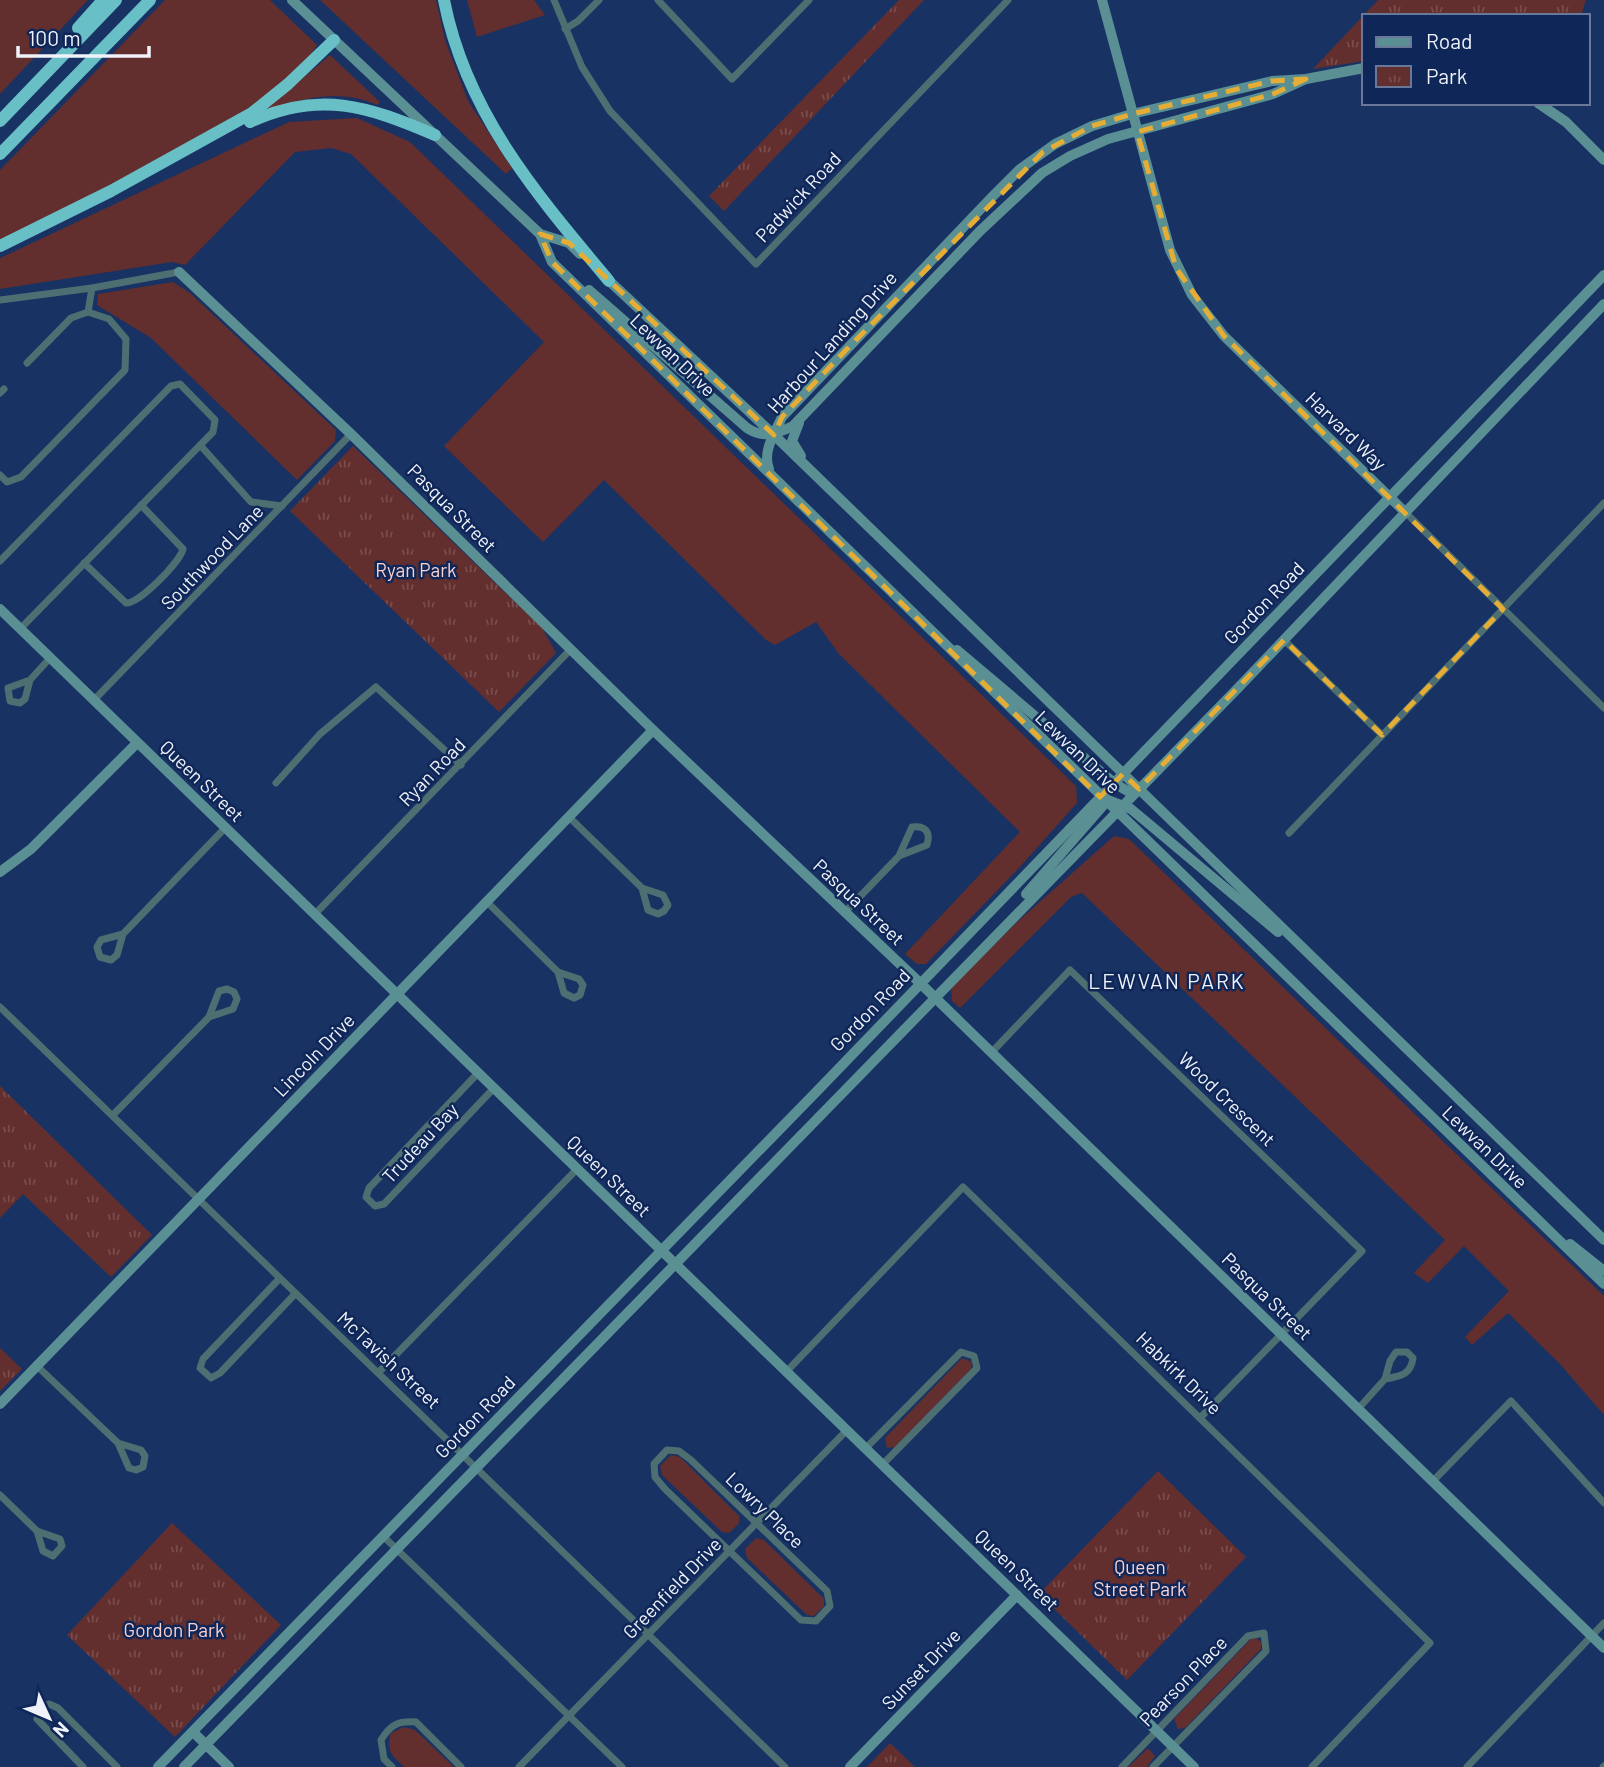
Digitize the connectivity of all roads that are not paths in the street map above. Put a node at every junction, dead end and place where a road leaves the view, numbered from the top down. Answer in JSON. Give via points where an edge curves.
{"nodes":[{"id":1,"x":103,"y":0,"type":"edge"},
{"id":2,"x":116,"y":0,"type":"edge"},
{"id":3,"x":150,"y":0,"type":"edge"},
{"id":4,"x":292,"y":0,"type":"edge"},
{"id":5,"x":444,"y":0,"type":"edge"},
{"id":6,"x":554,"y":0,"type":"edge"},
{"id":7,"x":599,"y":0,"type":"edge"},
{"id":8,"x":658,"y":0,"type":"edge"},
{"id":9,"x":808,"y":0,"type":"edge"},
{"id":10,"x":1008,"y":0,"type":"edge"},
{"id":11,"x":1102,"y":0,"type":"edge"},
{"id":12,"x":565,"y":29,"type":"junction"},
{"id":13,"x":334,"y":40,"type":"junction"},
{"id":14,"x":1362,"y":68,"type":"edge"},
{"id":15,"x":1306,"y":79,"type":"junction"},
{"id":16,"x":1541,"y":105,"type":"edge"},
{"id":17,"x":1132,"y":114,"type":"junction"},
{"id":18,"x":0,"y":115,"type":"edge"},
{"id":19,"x":0,"y":121,"type":"edge"},
{"id":20,"x":1137,"y":132,"type":"junction"},
{"id":21,"x":435,"y":135,"type":"junction"},
{"id":22,"x":0,"y":155,"type":"edge"},
{"id":23,"x":1604,"y":160,"type":"edge"},
{"id":24,"x":151,"y":168,"type":"junction"},
{"id":25,"x":540,"y":234,"type":"junction"},
{"id":26,"x":0,"y":246,"type":"edge"},
{"id":27,"x":552,"y":262,"type":"junction"},
{"id":28,"x":178,"y":272,"type":"joint"},
{"id":29,"x":1604,"y":275,"type":"edge"},
{"id":30,"x":609,"y":281,"type":"junction"},
{"id":31,"x":92,"y":288,"type":"junction"},
{"id":32,"x":0,"y":300,"type":"edge"},
{"id":33,"x":1604,"y":304,"type":"edge"},
{"id":34,"x":88,"y":312,"type":"junction"},
{"id":35,"x":27,"y":363,"type":"dead end"},
{"id":36,"x":807,"y":412,"type":"junction"},
{"id":37,"x":351,"y":434,"type":"junction"},
{"id":38,"x":774,"y":435,"type":"junction"},
{"id":39,"x":200,"y":445,"type":"junction"},
{"id":40,"x":770,"y":473,"type":"junction"},
{"id":41,"x":0,"y":475,"type":"edge"},
{"id":42,"x":1390,"y":498,"type":"junction"},
{"id":43,"x":1604,"y":503,"type":"edge"},
{"id":44,"x":141,"y":505,"type":"junction"},
{"id":45,"x":282,"y":506,"type":"junction"},
{"id":46,"x":848,"y":508,"type":"junction"},
{"id":47,"x":1406,"y":513,"type":"junction"},
{"id":48,"x":0,"y":561,"type":"edge"},
{"id":49,"x":84,"y":563,"type":"junction"},
{"id":50,"x":880,"y":583,"type":"junction"},
{"id":51,"x":0,"y":609,"type":"edge"},
{"id":52,"x":1503,"y":609,"type":"junction"},
{"id":53,"x":20,"y":629,"type":"junction"},
{"id":54,"x":1284,"y":640,"type":"junction"},
{"id":55,"x":570,"y":650,"type":"junction"},
{"id":56,"x":50,"y":658,"type":"junction"},
{"id":57,"x":30,"y":680,"type":"dead end"},
{"id":58,"x":94,"y":700,"type":"junction"},
{"id":59,"x":1604,"y":708,"type":"edge"},
{"id":60,"x":653,"y":730,"type":"junction"},
{"id":61,"x":1382,"y":735,"type":"junction"},
{"id":62,"x":137,"y":743,"type":"junction"},
{"id":63,"x":461,"y":765,"type":"junction"},
{"id":64,"x":1123,"y":773,"type":"junction"},
{"id":65,"x":276,"y":783,"type":"dead end"},
{"id":66,"x":1117,"y":785,"type":"junction"},
{"id":67,"x":1139,"y":789,"type":"junction"},
{"id":68,"x":1105,"y":800,"type":"junction"},
{"id":69,"x":1124,"y":804,"type":"junction"},
{"id":70,"x":1116,"y":813,"type":"junction"},
{"id":71,"x":569,"y":817,"type":"junction"},
{"id":72,"x":225,"y":828,"type":"junction"},
{"id":73,"x":1289,"y":833,"type":"dead end"},
{"id":74,"x":899,"y":856,"type":"junction"},
{"id":75,"x":0,"y":872,"type":"edge"},
{"id":76,"x":642,"y":888,"type":"dead end"},
{"id":77,"x":486,"y":902,"type":"junction"},
{"id":78,"x":845,"y":912,"type":"junction"},
{"id":79,"x":315,"y":914,"type":"junction"},
{"id":80,"x":1011,"y":918,"type":"junction"},
{"id":81,"x":124,"y":934,"type":"dead end"},
{"id":82,"x":558,"y":972,"type":"dead end"},
{"id":83,"x":920,"y":983,"type":"junction"},
{"id":84,"x":1348,"y":992,"type":"junction"},
{"id":85,"x":398,"y":993,"type":"junction"},
{"id":86,"x":935,"y":996,"type":"junction"},
{"id":87,"x":1,"y":1011,"type":"edge"},
{"id":88,"x":209,"y":1017,"type":"junction"},
{"id":89,"x":990,"y":1053,"type":"junction"},
{"id":90,"x":478,"y":1073,"type":"junction"},
{"id":91,"x":494,"y":1088,"type":"junction"},
{"id":92,"x":113,"y":1115,"type":"junction"},
{"id":93,"x":577,"y":1169,"type":"junction"},
{"id":94,"x":1510,"y":1195,"type":"junction"},
{"id":95,"x":199,"y":1199,"type":"junction"},
{"id":96,"x":1604,"y":1240,"type":"edge"},
{"id":97,"x":661,"y":1250,"type":"junction"},
{"id":98,"x":675,"y":1263,"type":"junction"},
{"id":99,"x":1604,"y":1271,"type":"edge"},
{"id":100,"x":279,"y":1279,"type":"junction"},
{"id":101,"x":1604,"y":1284,"type":"edge"},
{"id":102,"x":295,"y":1294,"type":"junction"},
{"id":103,"x":1282,"y":1334,"type":"junction"},
{"id":104,"x":37,"y":1366,"type":"junction"},
{"id":105,"x":787,"y":1371,"type":"junction"},
{"id":106,"x":379,"y":1372,"type":"junction"},
{"id":107,"x":1385,"y":1379,"type":"junction"},
{"id":108,"x":0,"y":1404,"type":"edge"},
{"id":109,"x":1358,"y":1409,"type":"junction"},
{"id":110,"x":1202,"y":1417,"type":"junction"},
{"id":111,"x":847,"y":1430,"type":"junction"},
{"id":112,"x":118,"y":1443,"type":"dead end"},
{"id":113,"x":866,"y":1448,"type":"junction"},
{"id":114,"x":464,"y":1454,"type":"junction"},
{"id":115,"x":883,"y":1464,"type":"junction"},
{"id":116,"x":478,"y":1468,"type":"junction"},
{"id":117,"x":1433,"y":1481,"type":"junction"},
{"id":118,"x":0,"y":1495,"type":"edge"},
{"id":119,"x":1604,"y":1503,"type":"edge"},
{"id":120,"x":755,"y":1524,"type":"junction"},
{"id":121,"x":37,"y":1531,"type":"dead end"},
{"id":122,"x":383,"y":1536,"type":"junction"},
{"id":123,"x":397,"y":1549,"type":"junction"},
{"id":124,"x":729,"y":1551,"type":"junction"},
{"id":125,"x":1017,"y":1595,"type":"junction"},
{"id":126,"x":1604,"y":1623,"type":"edge"},
{"id":127,"x":648,"y":1635,"type":"junction"},
{"id":128,"x":1592,"y":1636,"type":"junction"},
{"id":129,"x":1604,"y":1648,"type":"edge"},
{"id":130,"x":569,"y":1716,"type":"junction"},
{"id":131,"x":1157,"y":1731,"type":"junction"},
{"id":132,"x":193,"y":1732,"type":"junction"},
{"id":133,"x":206,"y":1745,"type":"junction"},
{"id":134,"x":1172,"y":1746,"type":"junction"},
{"id":135,"x":83,"y":1767,"type":"edge"},
{"id":136,"x":117,"y":1767,"type":"edge"},
{"id":137,"x":158,"y":1767,"type":"edge"},
{"id":138,"x":184,"y":1767,"type":"edge"},
{"id":139,"x":229,"y":1767,"type":"edge"},
{"id":140,"x":392,"y":1767,"type":"edge"},
{"id":141,"x":461,"y":1767,"type":"edge"},
{"id":142,"x":519,"y":1767,"type":"edge"},
{"id":143,"x":622,"y":1767,"type":"edge"},
{"id":144,"x":785,"y":1767,"type":"edge"},
{"id":145,"x":850,"y":1767,"type":"edge"},
{"id":146,"x":1122,"y":1767,"type":"edge"},
{"id":147,"x":1153,"y":1767,"type":"edge"},
{"id":148,"x":1194,"y":1767,"type":"edge"},
{"id":149,"x":1312,"y":1767,"type":"edge"},
{"id":150,"x":1467,"y":1767,"type":"edge"}],
"edges":[{"from":1,"to":18,"type":"highway"},
{"from":2,"to":19,"type":"highway"},
{"from":3,"to":22,"type":"highway"},
{"from":4,"to":13,"type":"main road","name":"Lewvan Drive"},
{"from":5,"to":30,"type":"highway","via":[[461,63],[497,137],[530,186]]},
{"from":6,"to":12,"type":"street","name":"Padwick Road"},
{"from":7,"to":12,"type":"street"},
{"from":8,"to":9,"type":"street","via":[[732,79]]},
{"from":10,"to":12,"type":"street","name":"Padwick Road","via":[[756,264],[610,111]]},
{"from":11,"to":17,"type":"main road","name":"Harvard Way"},
{"from":13,"to":21,"type":"main road","name":"Lewvan Drive"},
{"from":13,"to":24,"type":"highway","via":[[258,109]]},
{"from":14,"to":15,"type":"main road","name":"Harbour Landing Drive"},
{"from":15,"to":17,"type":"main road","name":"Harbour Landing Drive","via":[[1272,80]]},
{"from":15,"to":20,"type":"main road","name":"Harbour Landing Drive","via":[[1273,94]]},
{"from":16,"to":23,"type":"main road","via":[[1566,122]]},
{"from":17,"to":20,"type":"main road","name":"Harvard Way"},
{"from":17,"to":38,"type":"main road","name":"Harbour Landing Drive","via":[[1067,137],[1020,170],[782,417]]},
{"from":20,"to":36,"type":"main road","name":"Harbour Landing Drive","via":[[1070,156],[1021,189]]},
{"from":20,"to":42,"type":"main road","name":"Harvard Way","via":[[1176,268],[1192,295],[1224,336]]},
{"from":21,"to":24,"type":"highway","via":[[373,111],[309,103],[258,118]]},
{"from":21,"to":25,"type":"main road","name":"Lewvan Drive"},
{"from":24,"to":26,"type":"highway"},
{"from":25,"to":27,"type":"main road","name":"Lewvan Drive"},
{"from":25,"to":30,"type":"main road","name":"Lewvan Drive","via":[[569,243]]},
{"from":27,"to":38,"type":"main road","via":[[747,428],[756,434]]},
{"from":27,"to":40,"type":"main road","name":"Lewvan Drive"},
{"from":28,"to":31,"type":"street"},
{"from":28,"to":37,"type":"main road","name":"Pasqua Street"},
{"from":29,"to":42,"type":"main road","name":"Gordon Road"},
{"from":30,"to":38,"type":"main road","name":"Lewvan Drive"},
{"from":31,"to":32,"type":"street"},
{"from":31,"to":34,"type":"street"},
{"from":33,"to":47,"type":"main road","name":"Gordon Road"},
{"from":34,"to":35,"type":"street","via":[[71,318]]},
{"from":34,"to":41,"type":"street","via":[[109,319],[126,339],[125,370],[21,477],[7,482]]},
{"from":36,"to":38,"type":"main road","name":"Harbour Landing Drive"},
{"from":36,"to":46,"type":"main road","via":[[792,436],[794,447]]},
{"from":37,"to":45,"type":"street","name":"Southwood Lane"},
{"from":37,"to":55,"type":"main road","name":"Pasqua Street"},
{"from":38,"to":40,"type":"main road","via":[[766,462]]},
{"from":38,"to":46,"type":"main road","name":"Lewvan Drive"},
{"from":39,"to":44,"type":"street"},
{"from":39,"to":45,"type":"street","via":[[251,502]]},
{"from":39,"to":48,"type":"street","via":[[213,432],[215,420],[180,384],[171,386]]},
{"from":40,"to":50,"type":"main road","name":"Lewvan Drive"},
{"from":42,"to":47,"type":"main road","name":"Harvard Way"},
{"from":42,"to":64,"type":"main road","name":"Gordon Road"},
{"from":43,"to":52,"type":"street"},
{"from":44,"to":49,"type":"street"},
{"from":44,"to":49,"type":"street","via":[[183,549],[149,590],[133,604],[125,603]]},
{"from":45,"to":58,"type":"street","name":"Southwood Lane"},
{"from":46,"to":64,"type":"main road","name":"Lewvan Drive"},
{"from":47,"to":52,"type":"street","name":"Harvard Way"},
{"from":47,"to":54,"type":"main road","name":"Gordon Road"},
{"from":49,"to":53,"type":"street"},
{"from":50,"to":66,"type":"main road"},
{"from":50,"to":68,"type":"main road","name":"Lewvan Drive"},
{"from":51,"to":53,"type":"main road","name":"Queen Street"},
{"from":52,"to":59,"type":"street","name":"Harvard Way"},
{"from":52,"to":61,"type":"street"},
{"from":53,"to":56,"type":"main road","name":"Queen Street"},
{"from":54,"to":61,"type":"street"},
{"from":54,"to":67,"type":"main road","name":"Gordon Road"},
{"from":55,"to":60,"type":"main road","name":"Pasqua Street"},
{"from":55,"to":63,"type":"street","name":"Ryan Road"},
{"from":56,"to":57,"type":"street"},
{"from":56,"to":58,"type":"main road","name":"Queen Street"},
{"from":58,"to":62,"type":"main road","name":"Queen Street"},
{"from":60,"to":71,"type":"main road","name":"Lincoln Drive"},
{"from":60,"to":78,"type":"main road","name":"Pasqua Street"},
{"from":61,"to":73,"type":"street"},
{"from":62,"to":72,"type":"main road","name":"Queen Street"},
{"from":62,"to":75,"type":"main road","via":[[31,849]]},
{"from":63,"to":65,"type":"street","via":[[376,687],[320,734]]},
{"from":63,"to":79,"type":"street","name":"Ryan Road"},
{"from":64,"to":66,"type":"main road","name":"Gordon Road"},
{"from":64,"to":67,"type":"main road","name":"Lewvan Drive"},
{"from":66,"to":67,"type":"main road","via":[[1132,792]]},
{"from":66,"to":68,"type":"main road","name":"Gordon Road"},
{"from":67,"to":69,"type":"main road","name":"Gordon Road"},
{"from":67,"to":84,"type":"main road","name":"Lewvan Drive"},
{"from":68,"to":69,"type":"main road"},
{"from":68,"to":70,"type":"main road","name":"Lewvan Drive"},
{"from":68,"to":80,"type":"main road","via":[[1019,902]]},
{"from":68,"to":83,"type":"main road","name":"Gordon Road"},
{"from":69,"to":70,"type":"main road","name":"Gordon Road"},
{"from":69,"to":84,"type":"main road"},
{"from":70,"to":80,"type":"main road","name":"Gordon Road"},
{"from":70,"to":94,"type":"main road","name":"Lewvan Drive"},
{"from":71,"to":76,"type":"street"},
{"from":71,"to":77,"type":"main road","name":"Lincoln Drive"},
{"from":72,"to":79,"type":"main road","name":"Queen Street"},
{"from":72,"to":81,"type":"street"},
{"from":74,"to":74,"type":"street","via":[[927,845],[927,830],[912,827]]},
{"from":74,"to":78,"type":"street"},
{"from":77,"to":82,"type":"street"},
{"from":77,"to":85,"type":"main road","name":"Lincoln Drive"},
{"from":78,"to":83,"type":"main road","name":"Pasqua Street"},
{"from":79,"to":85,"type":"main road","name":"Queen Street"},
{"from":80,"to":86,"type":"main road","name":"Gordon Road"},
{"from":83,"to":86,"type":"main road","name":"Pasqua Street"},
{"from":83,"to":97,"type":"main road","name":"Gordon Road"},
{"from":84,"to":96,"type":"main road","name":"Lewvan Drive"},
{"from":85,"to":90,"type":"main road","name":"Queen Street"},
{"from":85,"to":95,"type":"main road","name":"Lincoln Drive"},
{"from":86,"to":89,"type":"main road","name":"Pasqua Street"},
{"from":86,"to":98,"type":"main road","name":"Gordon Road"},
{"from":87,"to":92,"type":"street","name":"McTavish Street"},
{"from":88,"to":88,"type":"street","via":[[233,1009],[234,992],[219,991]]},
{"from":88,"to":92,"type":"street"},
{"from":89,"to":103,"type":"main road","name":"Pasqua Street"},
{"from":89,"to":103,"type":"street","name":"Wood Crescent","via":[[1070,970],[1362,1251]]},
{"from":90,"to":91,"type":"main road","name":"Queen Street"},
{"from":90,"to":91,"type":"street","name":"Trudeau Bay","via":[[369,1188],[366,1198],[375,1206],[384,1204]]},
{"from":91,"to":93,"type":"main road","name":"Queen Street"},
{"from":92,"to":95,"type":"street","name":"McTavish Street"},
{"from":93,"to":97,"type":"main road","name":"Queen Street"},
{"from":93,"to":106,"type":"street"},
{"from":94,"to":99,"type":"main road"},
{"from":94,"to":101,"type":"main road","name":"Lewvan Drive"},
{"from":95,"to":100,"type":"street","name":"McTavish Street"},
{"from":95,"to":104,"type":"main road","name":"Lincoln Drive"},
{"from":97,"to":98,"type":"main road","name":"Queen Street"},
{"from":97,"to":114,"type":"main road","name":"Gordon Road"},
{"from":98,"to":105,"type":"main road","name":"Queen Street"},
{"from":98,"to":116,"type":"main road","name":"Gordon Road"},
{"from":100,"to":102,"type":"street","name":"McTavish Street"},
{"from":100,"to":102,"type":"street","via":[[203,1359],[200,1368],[205,1375],[211,1378],[220,1373]]},
{"from":102,"to":106,"type":"street","name":"McTavish Street"},
{"from":103,"to":109,"type":"main road","name":"Pasqua Street"},
{"from":103,"to":110,"type":"street"},
{"from":104,"to":108,"type":"main road","name":"Lincoln Drive"},
{"from":104,"to":112,"type":"street"},
{"from":105,"to":110,"type":"street","name":"Habkirk Drive","via":[[963,1187]]},
{"from":105,"to":111,"type":"main road","name":"Queen Street"},
{"from":106,"to":114,"type":"street","name":"McTavish Street"},
{"from":107,"to":107,"type":"street","via":[[1404,1375],[1413,1358],[1396,1352]]},
{"from":107,"to":109,"type":"street"},
{"from":109,"to":117,"type":"main road","name":"Pasqua Street"},
{"from":110,"to":149,"type":"street","name":"Habkirk Drive","via":[[1430,1643]]},
{"from":111,"to":113,"type":"main road","name":"Queen Street"},
{"from":111,"to":120,"type":"street","name":"Greenfield Drive"},
{"from":113,"to":115,"type":"main road","name":"Queen Street"},
{"from":113,"to":115,"type":"street","via":[[961,1352],[974,1356],[977,1368]]},
{"from":114,"to":116,"type":"street","name":"McTavish Street"},
{"from":114,"to":122,"type":"main road","name":"Gordon Road"},
{"from":115,"to":125,"type":"main road","name":"Queen Street"},
{"from":116,"to":123,"type":"main road","name":"Gordon Road"},
{"from":116,"to":127,"type":"street","name":"McTavish Street"},
{"from":117,"to":119,"type":"street","via":[[1511,1401]]},
{"from":117,"to":128,"type":"main road","name":"Pasqua Street"},
{"from":118,"to":121,"type":"street"},
{"from":120,"to":124,"type":"street","name":"Greenfield Drive"},
{"from":120,"to":124,"type":"street","name":"Lowry Place","via":[[827,1591],[830,1606],[816,1621],[802,1620]]},
{"from":120,"to":124,"type":"street","name":"Lowry Place","via":[[679,1451],[667,1450],[654,1464],[655,1477]]},
{"from":122,"to":123,"type":"street"},
{"from":122,"to":132,"type":"main road","name":"Gordon Road"},
{"from":123,"to":130,"type":"street"},
{"from":123,"to":133,"type":"main road","name":"Gordon Road"},
{"from":124,"to":127,"type":"street","name":"Greenfield Drive"},
{"from":125,"to":131,"type":"main road","name":"Queen Street"},
{"from":125,"to":145,"type":"main road","name":"Sunset Drive"},
{"from":126,"to":128,"type":"street"},
{"from":127,"to":130,"type":"street","name":"Greenfield Drive"},
{"from":127,"to":144,"type":"street","name":"McTavish Street"},
{"from":128,"to":129,"type":"main road","name":"Pasqua Street"},
{"from":128,"to":150,"type":"street"},
{"from":130,"to":142,"type":"street","name":"Greenfield Drive"},
{"from":130,"to":143,"type":"street"},
{"from":131,"to":134,"type":"main road","name":"Queen Street"},
{"from":131,"to":134,"type":"street","name":"Pearson Place","via":[[1248,1636],[1264,1633],[1266,1651]]},
{"from":131,"to":146,"type":"street","name":"Pearson Place"},
{"from":132,"to":133,"type":"main road"},
{"from":132,"to":137,"type":"main road","name":"Gordon Road"},
{"from":133,"to":138,"type":"main road","name":"Gordon Road"},
{"from":133,"to":139,"type":"main road"},
{"from":134,"to":147,"type":"street","name":"Pearson Place"},
{"from":134,"to":148,"type":"main road","name":"Queen Street"},
{"from":135,"to":136,"type":"street","via":[[42,1728],[37,1719],[40,1707],[49,1704],[58,1709]]},
{"from":140,"to":141,"type":"street","via":[[384,1759],[381,1740],[388,1728],[400,1721],[416,1722]]}]}
